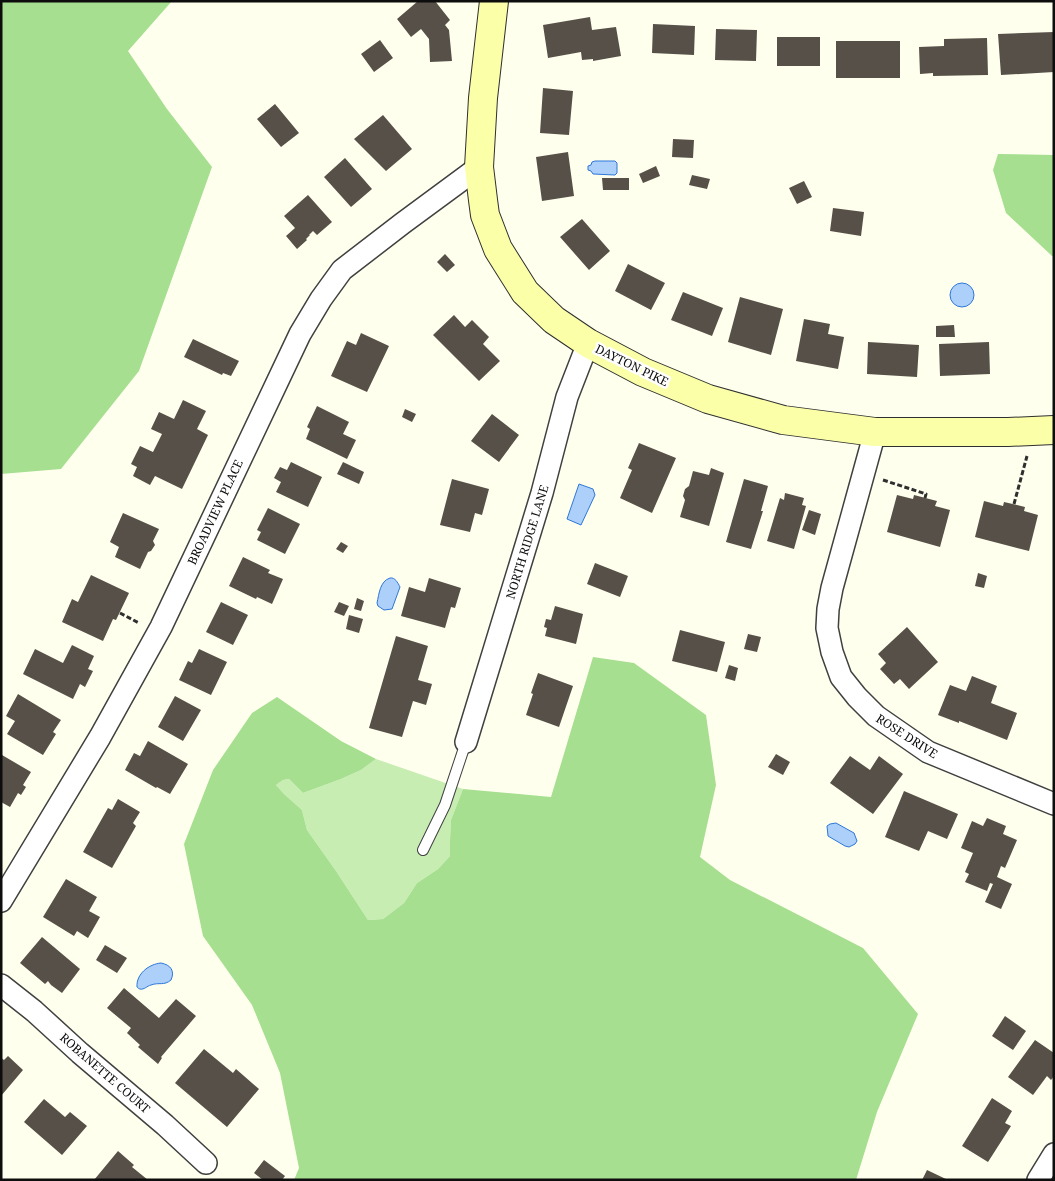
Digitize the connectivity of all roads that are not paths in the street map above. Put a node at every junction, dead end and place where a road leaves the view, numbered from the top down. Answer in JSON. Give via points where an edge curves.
{"nodes":[{"id":1,"x":494,"y":1,"type":"edge"},
{"id":2,"x":479,"y":167,"type":"junction"},
{"id":3,"x":588,"y":343,"type":"junction"},
{"id":4,"x":1044,"y":431,"type":"edge"},
{"id":5,"x":875,"y":432,"type":"junction"},
{"id":6,"x":466,"y":742,"type":"joint"},
{"id":7,"x":1054,"y":804,"type":"edge"},
{"id":8,"x":423,"y":850,"type":"dead end"},
{"id":9,"x":1,"y":901,"type":"edge"},
{"id":10,"x":1,"y":986,"type":"edge"},
{"id":11,"x":1054,"y":1154,"type":"edge"},
{"id":12,"x":206,"y":1163,"type":"dead end"},
{"id":13,"x":1038,"y":1180,"type":"edge"}],
"edges":[{"from":1,"to":2,"type":"street","name":"DAYTON PIKE"},
{"from":2,"to":3,"type":"street","name":"DAYTON PIKE","via":[[485,215],[498,249],[525,292],[554,320]]},
{"from":2,"to":9,"type":"street","name":"BROADVIEW PLACE","via":[[342,270],[321,299],[300,334],[161,627],[100,737]]},
{"from":3,"to":5,"type":"street","name":"DAYTON PIKE","via":[[643,372],[708,399],[783,420]]},
{"from":3,"to":6,"type":"street","name":"NORTH RIDGE LANE","via":[[566,397],[542,493]]},
{"from":4,"to":5,"type":"street","name":"DAYTON PIKE"},
{"from":5,"to":7,"type":"street","name":"ROSE DRIVE","via":[[828,609],[832,652],[841,677],[876,716],[928,752]]},
{"from":6,"to":8,"type":"lane","via":[[445,805]]},
{"from":10,"to":12,"type":"street","name":"ROBANETTE COURT","via":[[34,1011]]},
{"from":11,"to":13,"type":"street"}]}
